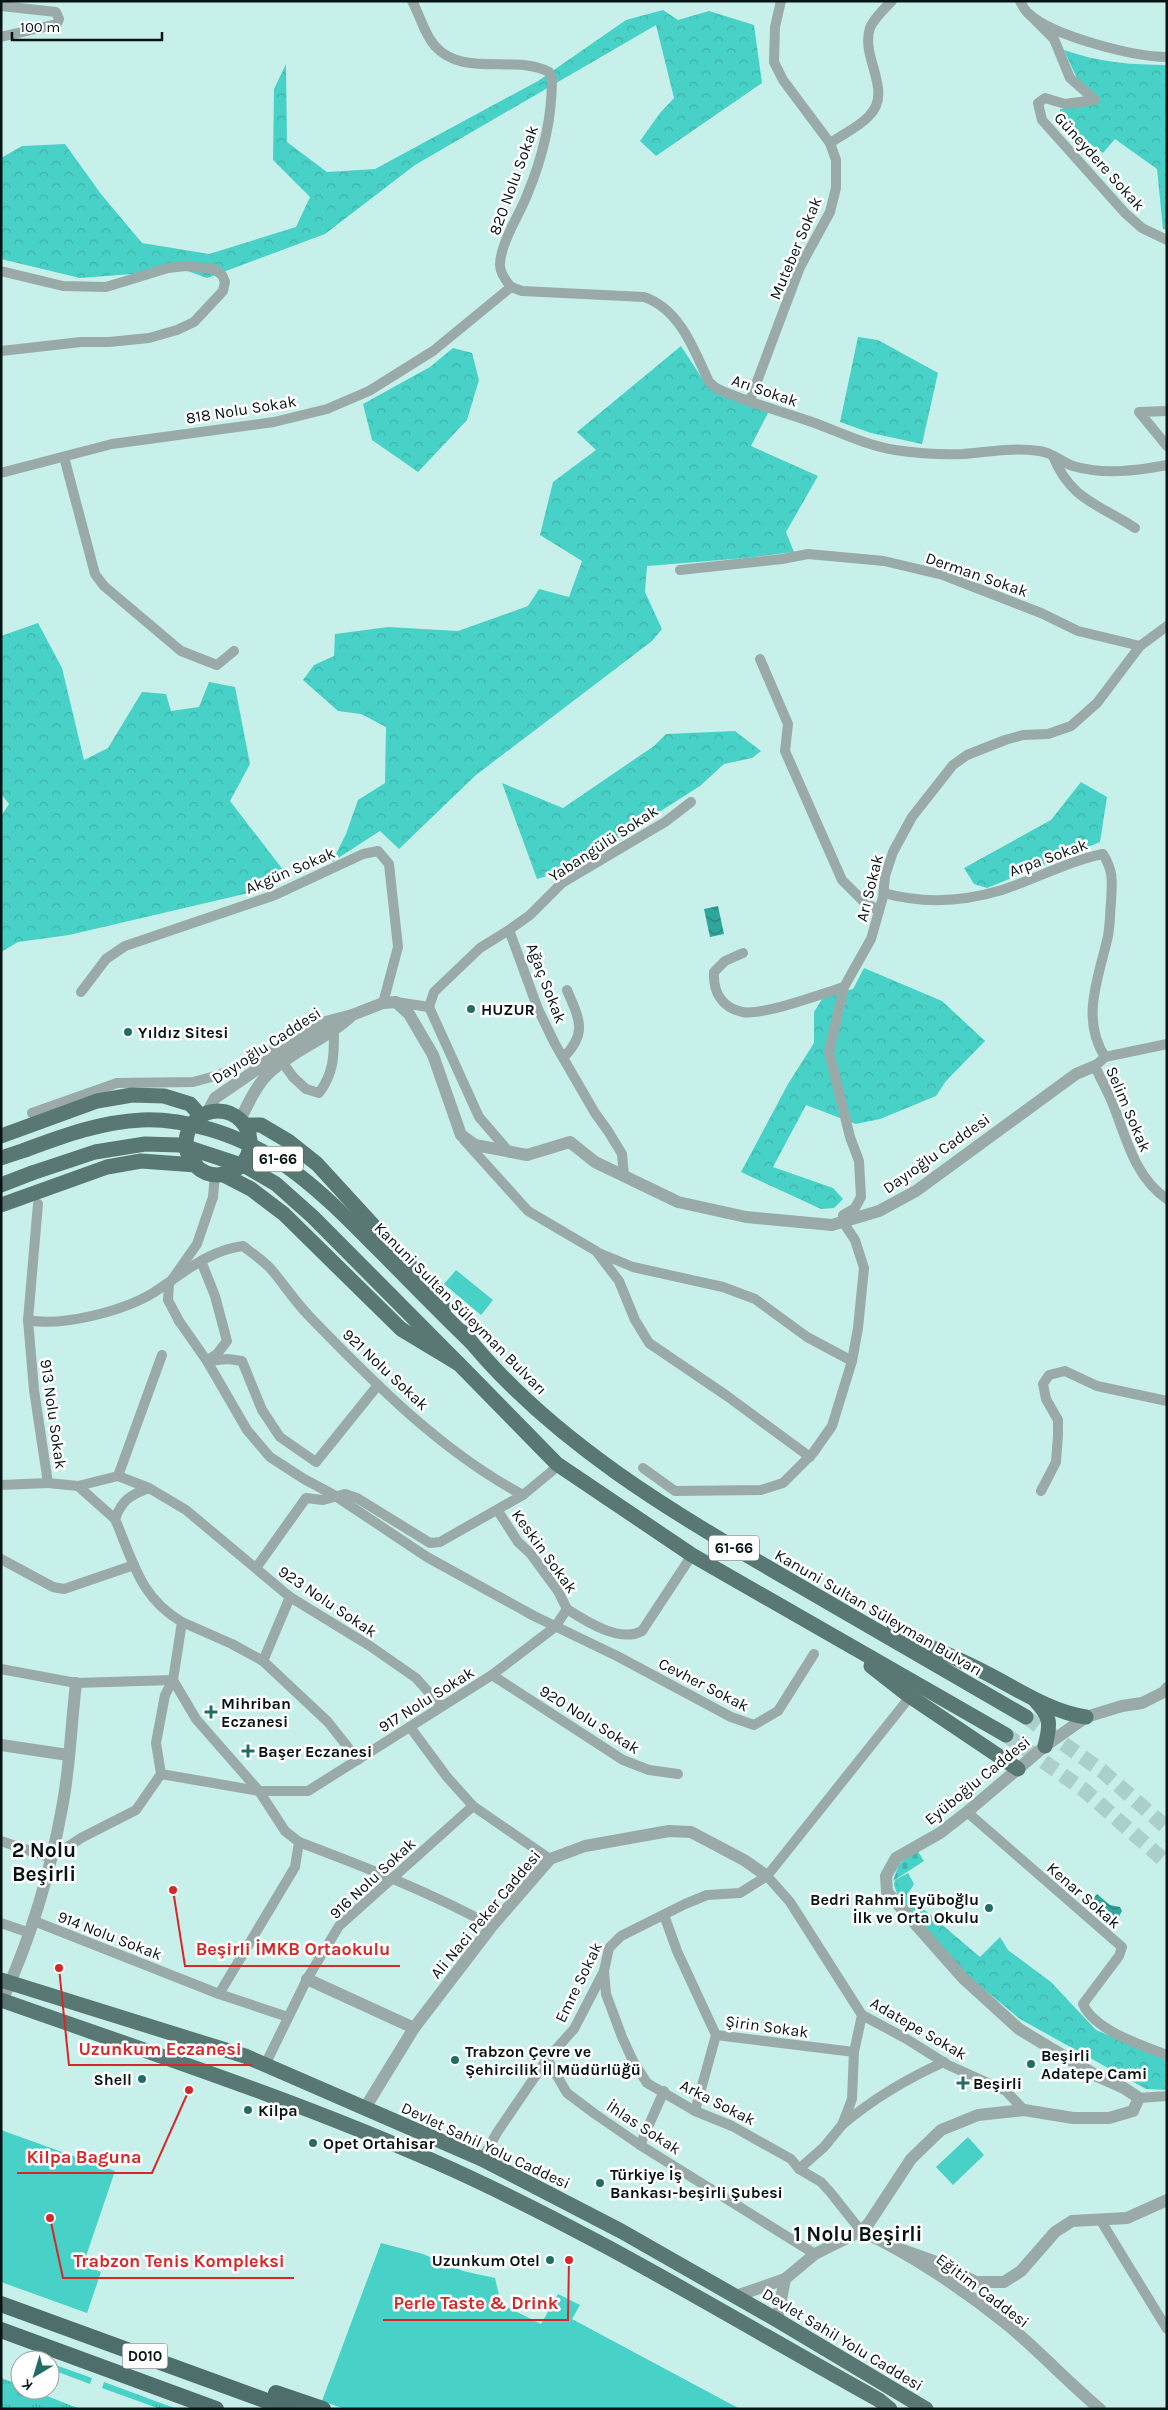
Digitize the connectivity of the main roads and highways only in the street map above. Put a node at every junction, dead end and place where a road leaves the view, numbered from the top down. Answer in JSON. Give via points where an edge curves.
{"nodes":[{"id":1,"x":204,"y":1114,"type":"junction"},
{"id":2,"x":243,"y":1122,"type":"junction"},
{"id":3,"x":1,"y":1136,"type":"edge"},
{"id":4,"x":1,"y":1158,"type":"edge"},
{"id":5,"x":196,"y":1165,"type":"junction"},
{"id":6,"x":219,"y":1174,"type":"junction"},
{"id":7,"x":1,"y":1185,"type":"edge"},
{"id":8,"x":1,"y":1205,"type":"edge"},
{"id":9,"x":471,"y":1342,"type":"junction"},
{"id":10,"x":459,"y":1364,"type":"junction"},
{"id":11,"x":842,"y":1610,"type":"junction"},
{"id":12,"x":826,"y":1632,"type":"junction"},
{"id":13,"x":1031,"y":1696,"type":"junction"},
{"id":14,"x":1086,"y":1716,"type":"road end"},
{"id":15,"x":1026,"y":1717,"type":"tunnel mouth"},
{"id":16,"x":1006,"y":1735,"type":"tunnel mouth"},
{"id":17,"x":1045,"y":1746,"type":"road end"},
{"id":18,"x":1018,"y":1769,"type":"road end"},
{"id":19,"x":6,"y":1981,"type":"edge"},
{"id":20,"x":1,"y":2000,"type":"edge"},
{"id":21,"x":1,"y":2304,"type":"edge"},
{"id":22,"x":1,"y":2330,"type":"edge"},
{"id":23,"x":112,"y":2344,"type":"junction"},
{"id":24,"x":104,"y":2367,"type":"junction"},
{"id":25,"x":197,"y":2409,"type":"edge"},
{"id":26,"x":216,"y":2409,"type":"edge"},
{"id":27,"x":289,"y":2409,"type":"edge"},
{"id":28,"x":323,"y":2409,"type":"edge"},
{"id":29,"x":890,"y":2409,"type":"edge"},
{"id":30,"x":926,"y":2409,"type":"edge"}],
"edges":[{"from":1,"to":2,"type":"main road","number":"61-66","via":[[221,1111]]},
{"from":1,"to":3,"type":"main road","via":[[190,1104],[164,1096],[132,1095],[97,1101]]},
{"from":1,"to":5,"type":"main road","via":[[191,1126],[186,1139],[188,1154]]},
{"from":2,"to":6,"type":"main road","number":"61-66","via":[[250,1138],[248,1153],[236,1169]]},
{"from":2,"to":9,"type":"main road","number":"61-66","via":[[261,1125],[317,1164],[416,1273]]},
{"from":4,"to":9,"type":"main road","name":"Kanuni Sultan Süleyman Bulvarı","number":"61-66","bridge":true,"via":[[90,1127],[142,1120],[184,1122],[255,1146],[286,1164],[327,1197]]},
{"from":5,"to":6,"type":"main road","number":"61-66"},
{"from":5,"to":8,"type":"main road","number":"61-66","via":[[141,1161],[107,1167]]},
{"from":6,"to":10,"type":"main road","number":"61-66","via":[[251,1189],[284,1214],[401,1328]]},
{"from":7,"to":10,"type":"main road","number":"61-66","bridge":true,"via":[[95,1152],[145,1144],[180,1145],[247,1167],[276,1184],[313,1217]]},
{"from":9,"to":11,"type":"main road","name":"Kanuni Sultan Süleyman Bulvarı","number":"61-66","via":[[508,1385],[572,1440],[706,1532]]},
{"from":10,"to":12,"type":"main road","number":"61-66","via":[[557,1464],[692,1555]]},
{"from":11,"to":13,"type":"main road","number":"61-66","via":[[928,1646]]},
{"from":11,"to":15,"type":"main road","name":"Kanuni Sultan Süleyman Bulvarı","number":"61-66"},
{"from":12,"to":16,"type":"main road","number":"61-66"},
{"from":12,"to":18,"type":"main road","number":"61-66","via":[[908,1695]]},
{"from":13,"to":14,"type":"main road","number":"61-66","via":[[1074,1715]]},
{"from":13,"to":17,"type":"main road","number":"61-66","via":[[1047,1713],[1050,1727]]},
{"from":19,"to":30,"type":"main road","name":"Devlet Sahil Yolu Caddesi","via":[[245,2056],[482,2158],[736,2296]]},
{"from":20,"to":29,"type":"main road","name":"Devlet Sahil Yolu Caddesi","via":[[239,2082],[438,2163],[613,2249]]},
{"from":21,"to":23,"type":"highway","number":"D010"},
{"from":22,"to":24,"type":"highway","number":"D010"},
{"from":23,"to":27,"type":"highway","number":"D010"},
{"from":23,"to":28,"type":"highway"},
{"from":24,"to":25,"type":"highway"},
{"from":24,"to":26,"type":"highway","number":"D010"}]}
